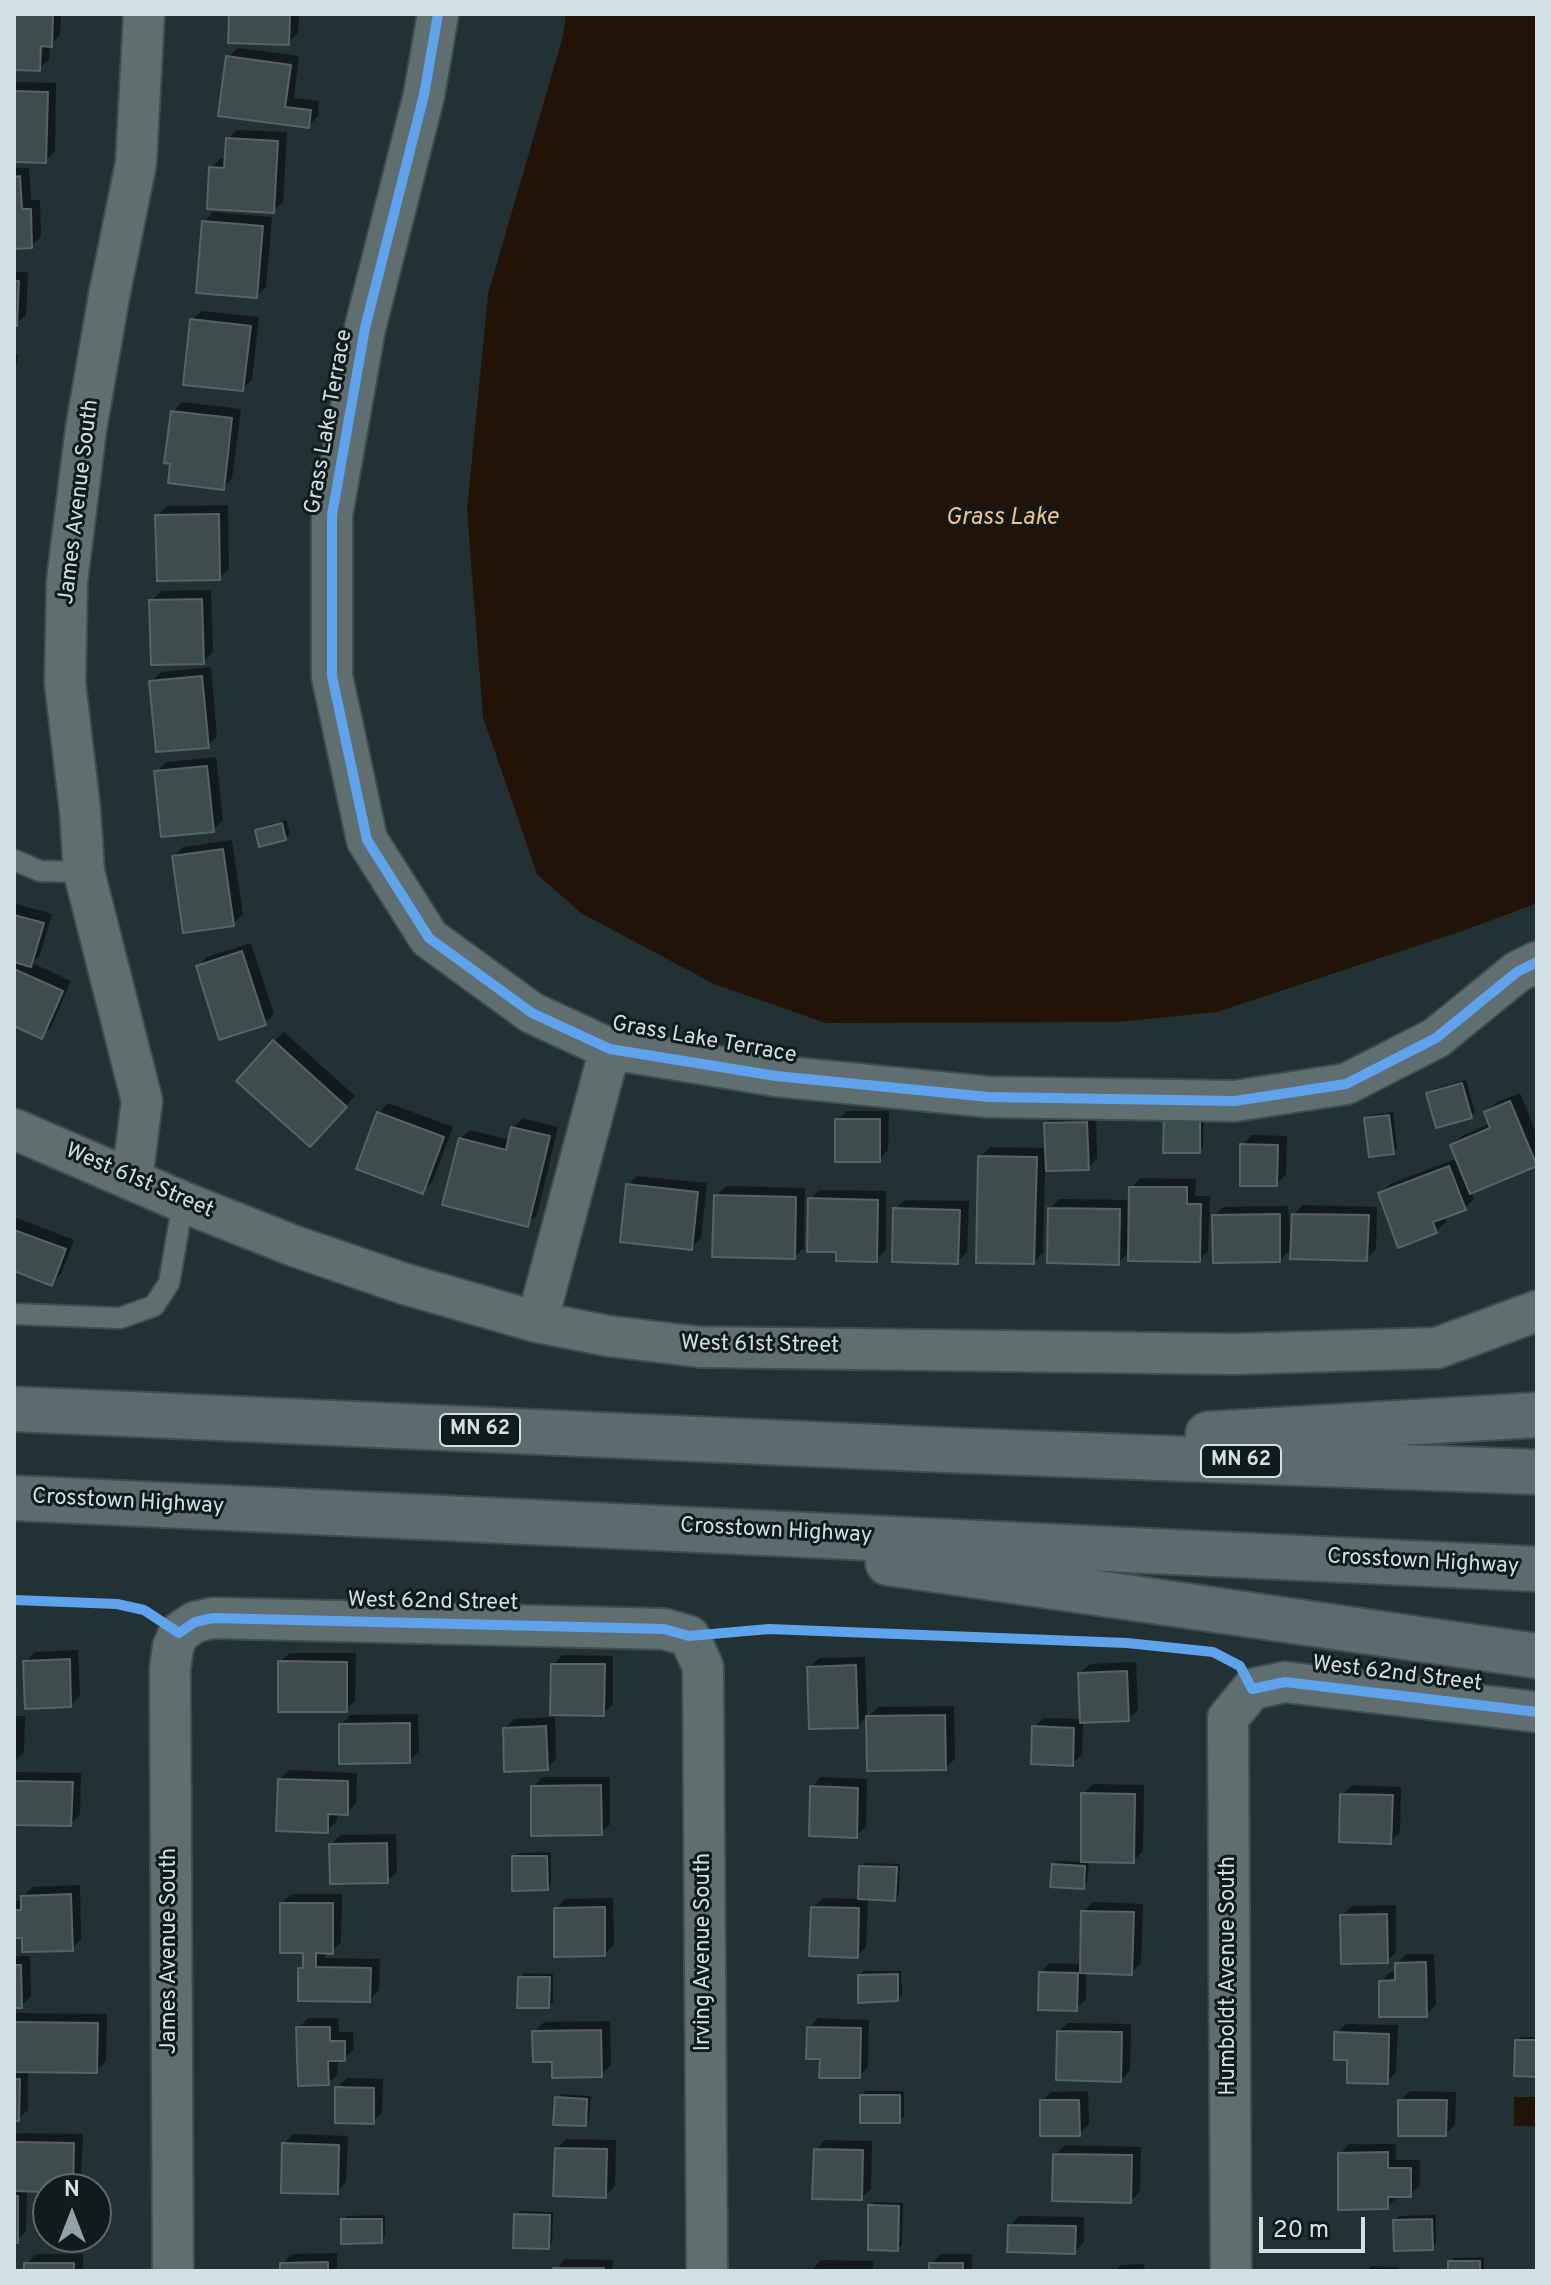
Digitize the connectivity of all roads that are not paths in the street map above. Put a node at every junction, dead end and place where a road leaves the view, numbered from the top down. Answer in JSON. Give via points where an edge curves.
{"nodes":[{"id":1,"x":144,"y":14,"type":"edge"},
{"id":2,"x":438,"y":14,"type":"edge"},
{"id":3,"x":14,"y":860,"type":"edge"},
{"id":4,"x":84,"y":872,"type":"junction"},
{"id":5,"x":1537,"y":962,"type":"edge"},
{"id":6,"x":610,"y":1049,"type":"junction"},
{"id":7,"x":14,"y":1129,"type":"edge"},
{"id":8,"x":132,"y":1179,"type":"junction"},
{"id":9,"x":183,"y":1202,"type":"junction"},
{"id":10,"x":1537,"y":1311,"type":"edge"},
{"id":11,"x":14,"y":1314,"type":"edge"},
{"id":12,"x":537,"y":1322,"type":"junction"},
{"id":13,"x":14,"y":1409,"type":"edge"},
{"id":14,"x":1537,"y":1415,"type":"edge"},
{"id":15,"x":946,"y":1450,"type":"junction"},
{"id":16,"x":1537,"y":1472,"type":"edge"},
{"id":17,"x":14,"y":1498,"type":"edge"},
{"id":18,"x":628,"y":1525,"type":"junction"},
{"id":19,"x":1537,"y":1569,"type":"edge"},
{"id":20,"x":179,"y":1633,"type":"joint"},
{"id":21,"x":689,"y":1636,"type":"joint"},
{"id":22,"x":1537,"y":1656,"type":"edge"},
{"id":23,"x":1252,"y":1689,"type":"joint"},
{"id":24,"x":1537,"y":1712,"type":"edge"},
{"id":25,"x":173,"y":2271,"type":"edge"},
{"id":26,"x":707,"y":2271,"type":"edge"},
{"id":27,"x":1231,"y":2271,"type":"edge"}],
"edges":[{"from":1,"to":4,"type":"street","name":"James Avenue South","via":[[136,163],[86,429],[67,581],[65,683]]},
{"from":2,"to":6,"type":"street","name":"Grass Lake Terrace","via":[[424,95],[365,328],[332,515],[332,676],[367,840],[429,938],[532,1013]]},
{"from":3,"to":4,"type":"lane","via":[[40,871]]},
{"from":4,"to":8,"type":"street","name":"James Avenue South","via":[[142,1101]]},
{"from":5,"to":6,"type":"street","name":"Grass Lake Terrace","via":[[1517,972],[1436,1038],[1346,1084],[1235,1101],[989,1097],[776,1076]]},
{"from":6,"to":12,"type":"street","name":"Grass Lake Terrace"},
{"from":7,"to":8,"type":"street","name":"West 61st Street"},
{"from":8,"to":9,"type":"street","name":"West 61st Street"},
{"from":9,"to":11,"type":"lane","via":[[169,1283],[154,1306],[120,1318]]},
{"from":9,"to":12,"type":"street","name":"West 61st Street","via":[[391,1280]]},
{"from":10,"to":12,"type":"street","name":"West 61st Street","via":[[1437,1348],[1234,1354],[700,1347]]},
{"from":13,"to":15,"type":"highway","number":"MN 62"},
{"from":14,"to":15,"type":"highway"},
{"from":15,"to":16,"type":"highway","number":"MN 62"},
{"from":17,"to":18,"type":"highway","name":"Crosstown Highway"},
{"from":18,"to":19,"type":"highway","name":"Crosstown Highway"},
{"from":18,"to":22,"type":"highway"},
{"from":20,"to":21,"type":"street","name":"West 62nd Street","via":[[213,1618],[664,1629]]},
{"from":20,"to":25,"type":"street","name":"James Avenue South","via":[[170,1669]]},
{"from":21,"to":26,"type":"street","name":"Irving Avenue South","via":[[703,1667]]},
{"from":23,"to":24,"type":"street","name":"West 62nd Street","via":[[1285,1682]]},
{"from":23,"to":27,"type":"street","name":"Humboldt Avenue South","via":[[1228,1718]]}]}
